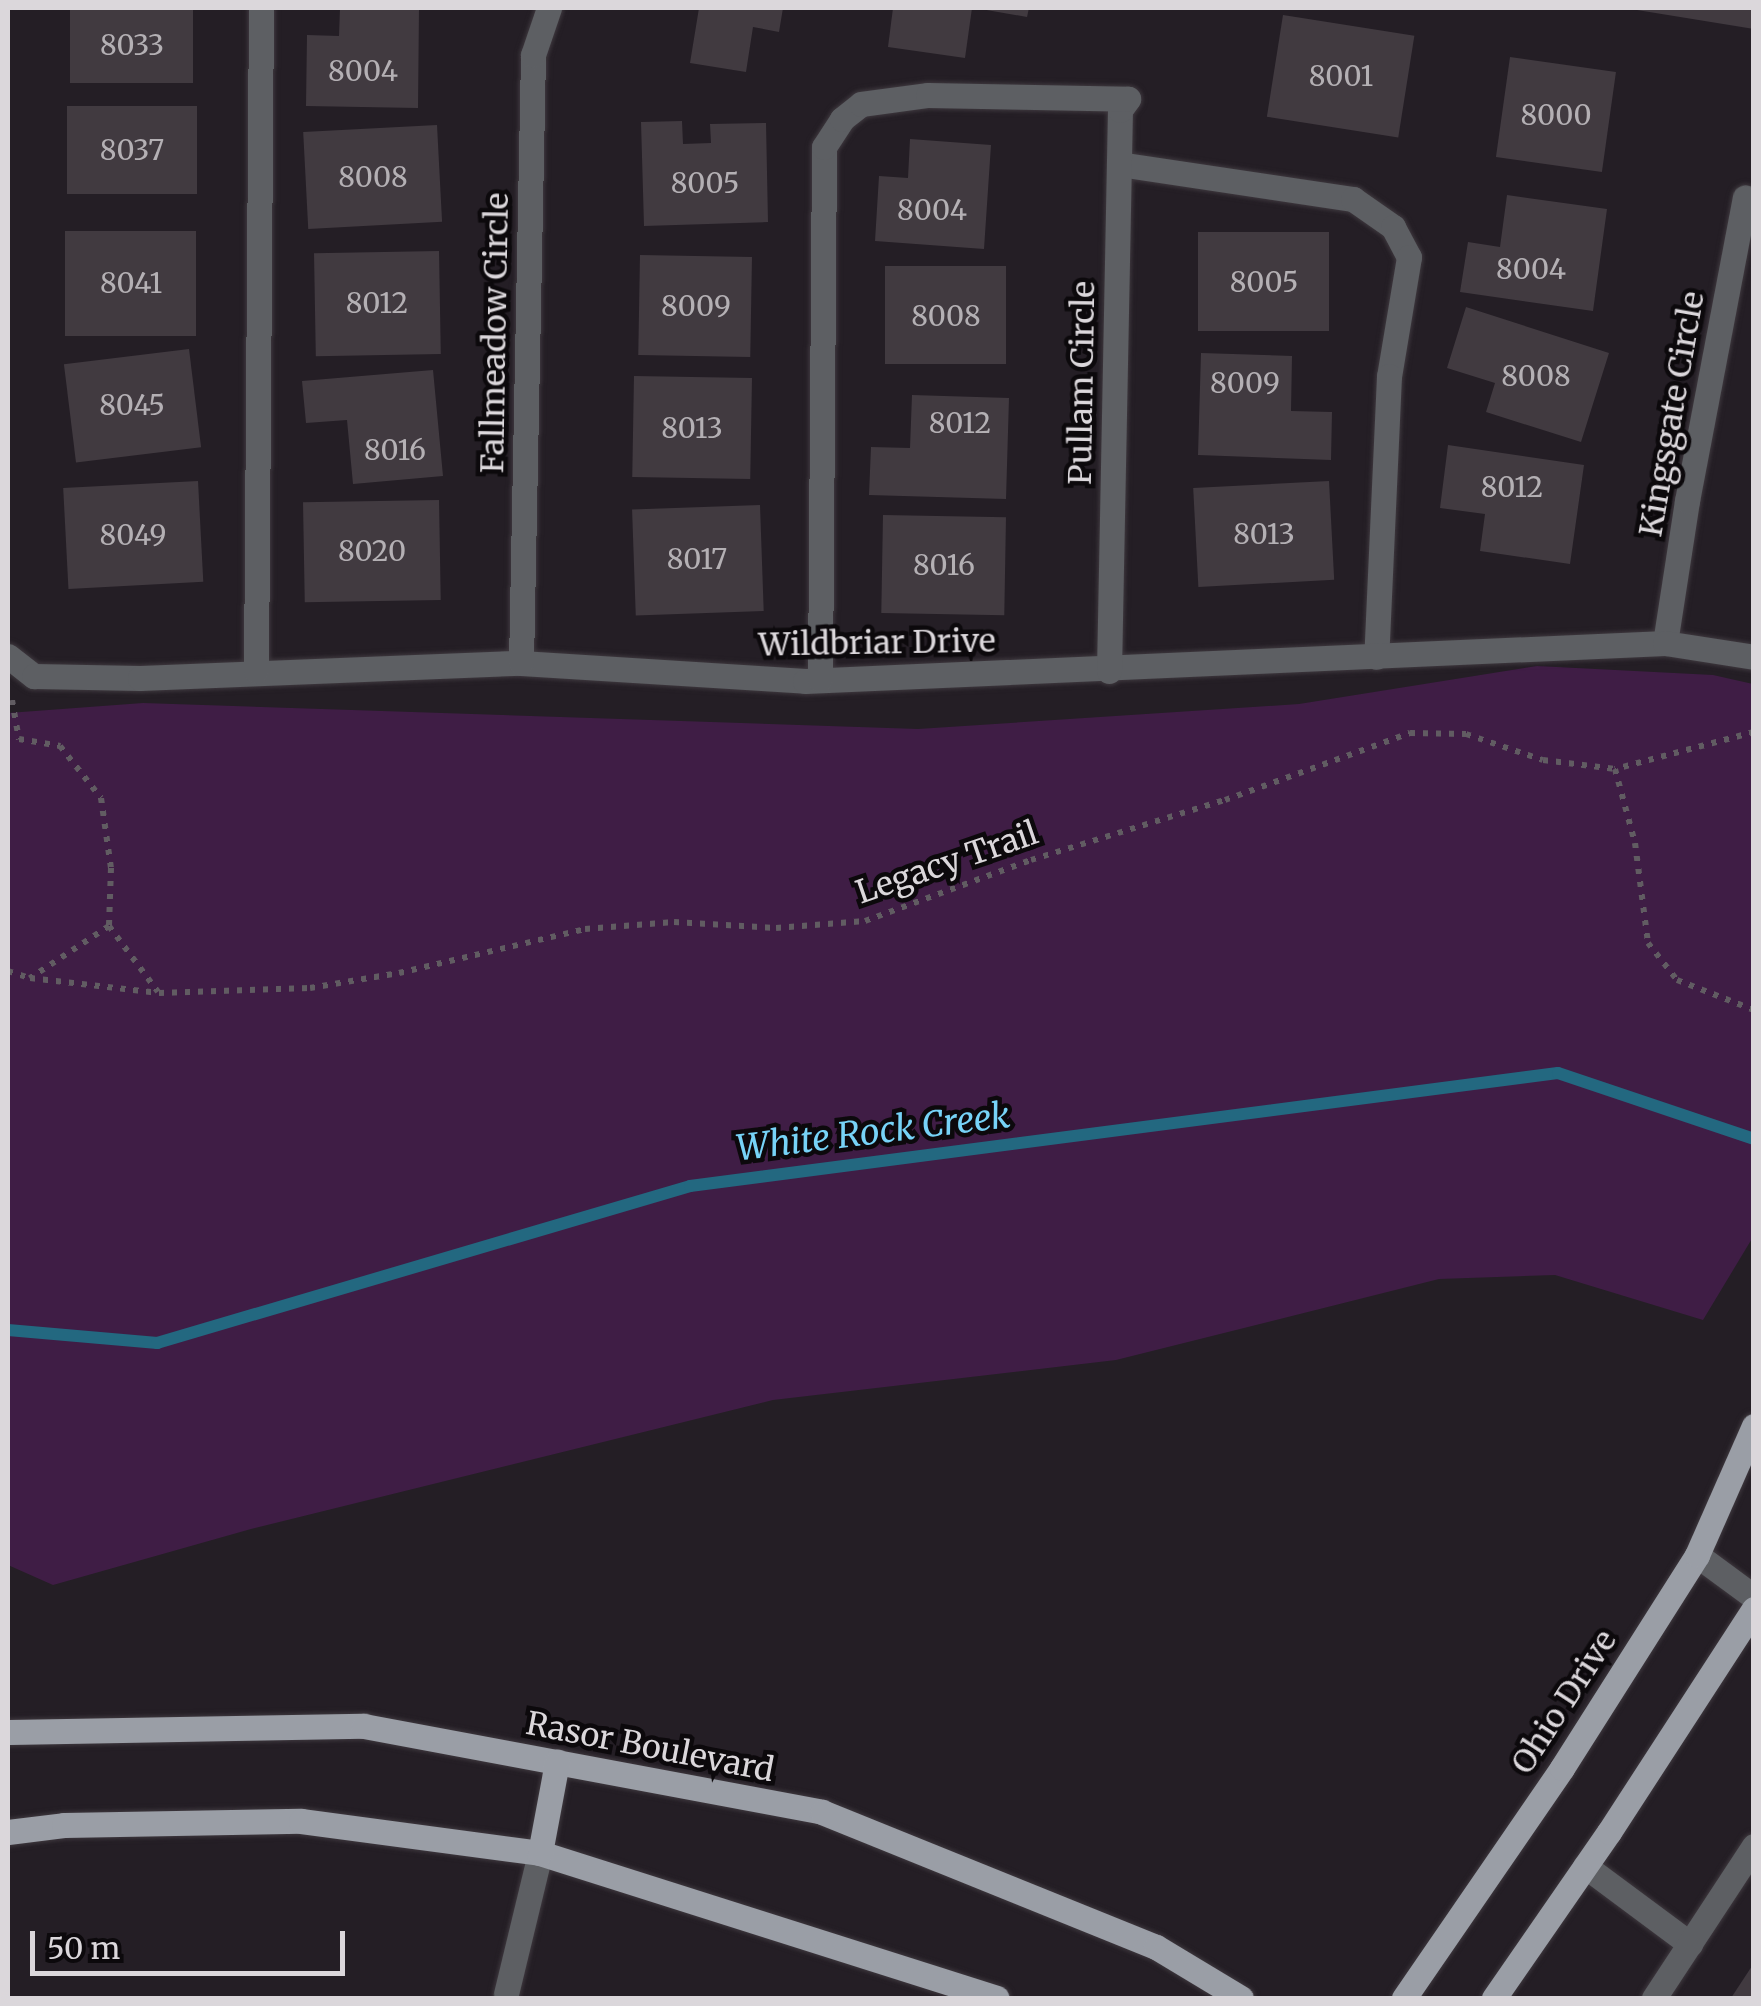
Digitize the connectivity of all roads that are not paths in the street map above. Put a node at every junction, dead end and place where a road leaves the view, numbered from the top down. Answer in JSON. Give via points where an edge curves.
{"nodes":[{"id":1,"x":261,"y":8,"type":"edge"},
{"id":2,"x":549,"y":8,"type":"edge"},
{"id":3,"x":1119,"y":164,"type":"junction"},
{"id":4,"x":1745,"y":198,"type":"dead end"},
{"id":5,"x":1665,"y":643,"type":"junction"},
{"id":6,"x":8,"y":656,"type":"edge"},
{"id":7,"x":1376,"y":657,"type":"junction"},
{"id":8,"x":1754,"y":657,"type":"edge"},
{"id":9,"x":521,"y":663,"type":"junction"},
{"id":10,"x":256,"y":671,"type":"junction"},
{"id":11,"x":1109,"y":671,"type":"junction"},
{"id":12,"x":820,"y":680,"type":"junction"},
{"id":13,"x":1754,"y":1426,"type":"edge"},
{"id":14,"x":1696,"y":1555,"type":"junction"},
{"id":15,"x":1754,"y":1597,"type":"edge"},
{"id":16,"x":1754,"y":1609,"type":"edge"},
{"id":17,"x":8,"y":1732,"type":"edge"},
{"id":18,"x":557,"y":1762,"type":"junction"},
{"id":19,"x":8,"y":1832,"type":"edge"},
{"id":20,"x":1754,"y":1846,"type":"edge"},
{"id":21,"x":540,"y":1854,"type":"junction"},
{"id":22,"x":1585,"y":1866,"type":"junction"},
{"id":23,"x":1690,"y":1944,"type":"junction"},
{"id":24,"x":506,"y":1994,"type":"dead end"},
{"id":25,"x":998,"y":1998,"type":"edge"},
{"id":26,"x":1241,"y":1998,"type":"edge"},
{"id":27,"x":1404,"y":1998,"type":"edge"},
{"id":28,"x":1494,"y":1998,"type":"edge"},
{"id":29,"x":1654,"y":1998,"type":"edge"}],
"edges":[{"from":1,"to":10,"type":"street"},
{"from":2,"to":9,"type":"street","name":"Fallmeadow Circle","via":[[533,55]]},
{"from":3,"to":7,"type":"street","via":[[1353,199],[1393,227],[1409,257],[1389,376]]},
{"from":3,"to":11,"type":"street","name":"Pullam Circle"},
{"from":3,"to":12,"type":"street","name":"Pullam Circle","via":[[1120,110],[1128,98],[928,94],[862,104],[842,119],[824,147]]},
{"from":4,"to":5,"type":"street","name":"Kingsgate Circle"},
{"from":5,"to":7,"type":"street","name":"Wildbriar Drive"},
{"from":5,"to":8,"type":"street","name":"Wildbriar Drive"},
{"from":6,"to":10,"type":"street","name":"Wildbriar Drive","via":[[34,676]]},
{"from":7,"to":11,"type":"street","name":"Wildbriar Drive"},
{"from":9,"to":10,"type":"street","name":"Wildbriar Drive"},
{"from":9,"to":12,"type":"street","name":"Wildbriar Drive"},
{"from":11,"to":12,"type":"street","name":"Wildbriar Drive"},
{"from":13,"to":14,"type":"main road","name":"Ohio Drive"},
{"from":14,"to":15,"type":"street"},
{"from":14,"to":27,"type":"main road","name":"Ohio Drive","via":[[1562,1768]]},
{"from":16,"to":22,"type":"main road"},
{"from":17,"to":18,"type":"main road","name":"Rasor Boulevard","via":[[364,1726]]},
{"from":18,"to":21,"type":"main road"},
{"from":18,"to":26,"type":"main road","name":"Rasor Boulevard","via":[[822,1812],[1156,1946]]},
{"from":19,"to":21,"type":"main road","via":[[64,1824],[301,1821]]},
{"from":20,"to":23,"type":"street"},
{"from":21,"to":24,"type":"street"},
{"from":21,"to":25,"type":"main road"},
{"from":22,"to":23,"type":"street"},
{"from":22,"to":28,"type":"main road"},
{"from":23,"to":29,"type":"street"}]}
